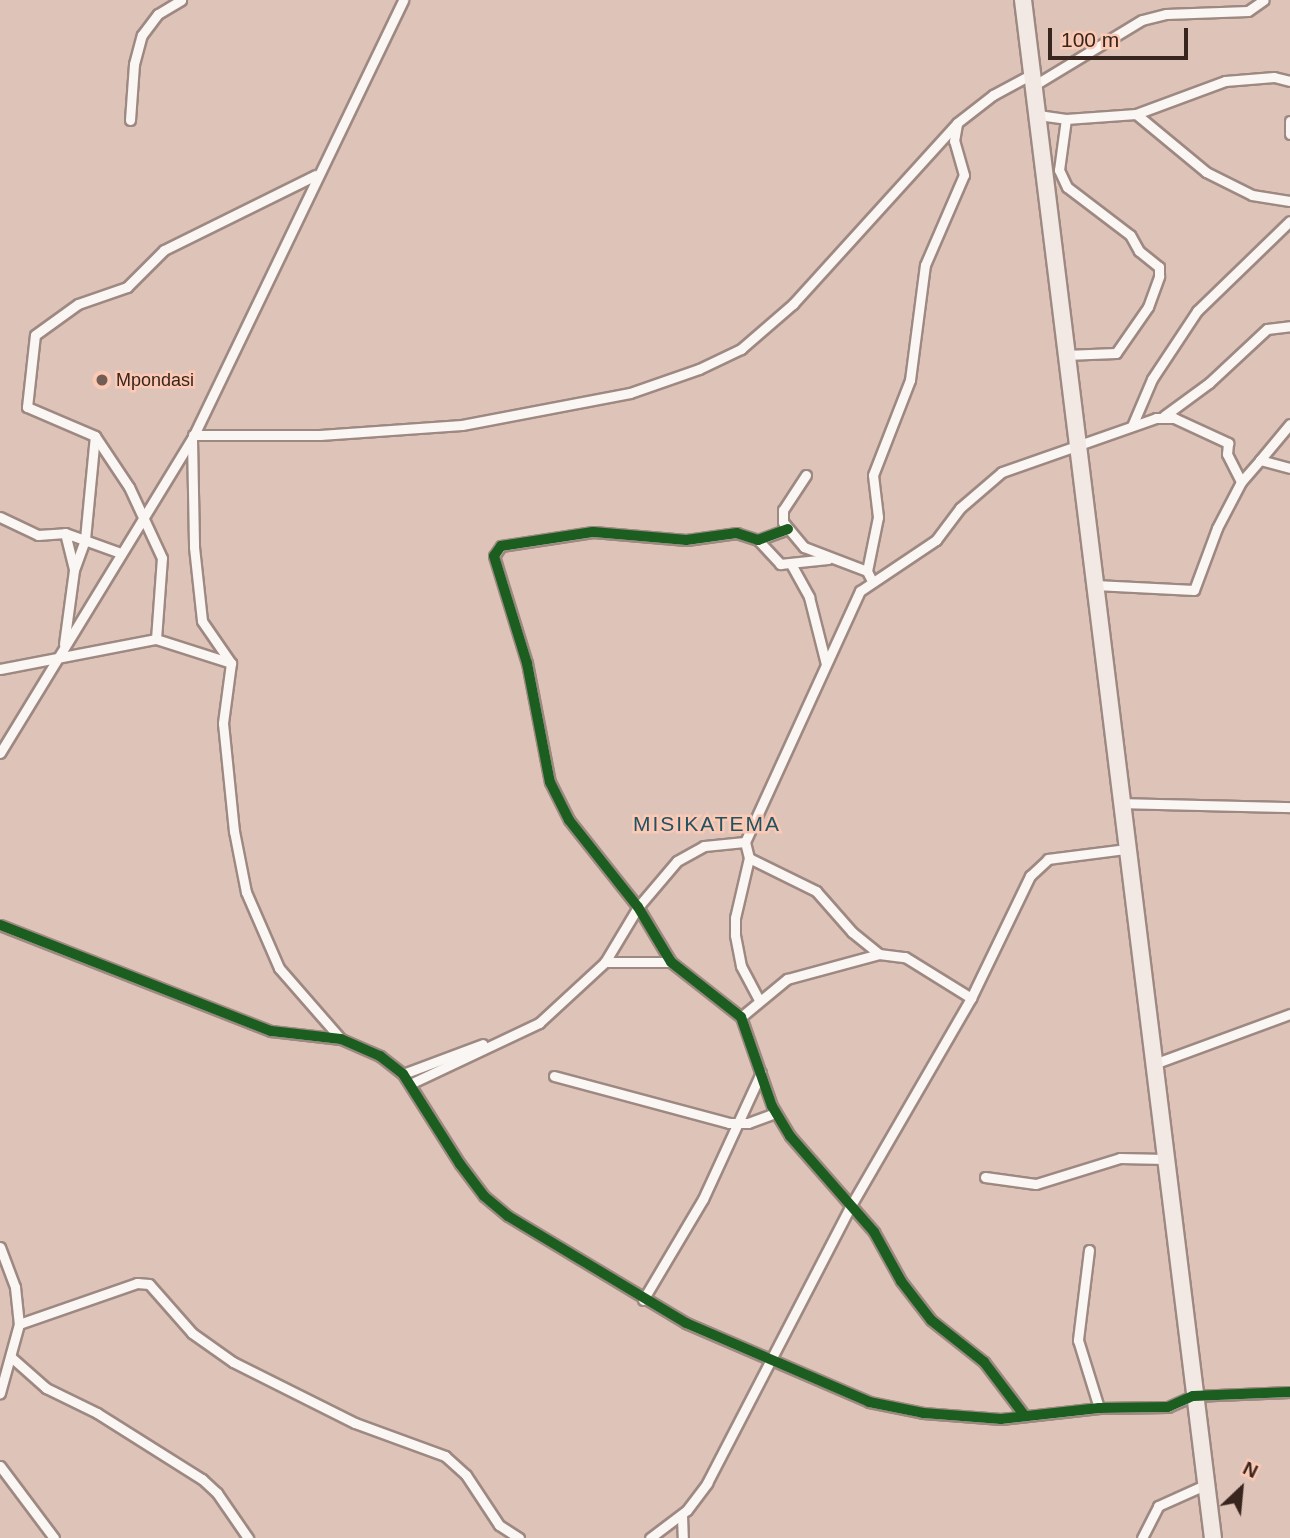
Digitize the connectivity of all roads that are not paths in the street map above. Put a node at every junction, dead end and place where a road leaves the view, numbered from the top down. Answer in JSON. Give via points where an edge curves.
{"nodes":[{"id":1,"x":181,"y":0,"type":"edge"},
{"id":2,"x":403,"y":0,"type":"edge"},
{"id":3,"x":1023,"y":0,"type":"edge"},
{"id":4,"x":1264,"y":0,"type":"edge"},
{"id":5,"x":1033,"y":80,"type":"junction"},
{"id":6,"x":1290,"y":81,"type":"edge"},
{"id":7,"x":1136,"y":114,"type":"junction"},
{"id":8,"x":1038,"y":115,"type":"junction"},
{"id":9,"x":1066,"y":119,"type":"junction"},
{"id":10,"x":130,"y":120,"type":"dead end"},
{"id":11,"x":1290,"y":121,"type":"edge"},
{"id":12,"x":957,"y":123,"type":"junction"},
{"id":13,"x":1290,"y":134,"type":"edge"},
{"id":14,"x":316,"y":175,"type":"junction"},
{"id":15,"x":1290,"y":201,"type":"edge"},
{"id":16,"x":1290,"y":221,"type":"edge"},
{"id":17,"x":1290,"y":326,"type":"edge"},
{"id":18,"x":1065,"y":355,"type":"junction"},
{"id":19,"x":1164,"y":416,"type":"junction"},
{"id":20,"x":1290,"y":424,"type":"edge"},
{"id":21,"x":1132,"y":426,"type":"junction"},
{"id":22,"x":95,"y":436,"type":"junction"},
{"id":23,"x":193,"y":437,"type":"junction"},
{"id":24,"x":1077,"y":447,"type":"junction"},
{"id":25,"x":1260,"y":460,"type":"junction"},
{"id":26,"x":1290,"y":468,"type":"edge"},
{"id":27,"x":806,"y":475,"type":"dead end"},
{"id":28,"x":1241,"y":482,"type":"junction"},
{"id":29,"x":0,"y":517,"type":"edge"},
{"id":30,"x":142,"y":519,"type":"junction"},
{"id":31,"x":788,"y":529,"type":"junction"},
{"id":32,"x":65,"y":533,"type":"junction"},
{"id":33,"x":85,"y":538,"type":"junction"},
{"id":34,"x":758,"y":540,"type":"junction"},
{"id":35,"x":121,"y":554,"type":"junction"},
{"id":36,"x":828,"y":559,"type":"junction"},
{"id":37,"x":791,"y":564,"type":"junction"},
{"id":38,"x":74,"y":570,"type":"junction"},
{"id":39,"x":867,"y":571,"type":"junction"},
{"id":40,"x":872,"y":581,"type":"junction"},
{"id":41,"x":1095,"y":585,"type":"junction"},
{"id":42,"x":156,"y":639,"type":"junction"},
{"id":43,"x":65,"y":647,"type":"junction"},
{"id":44,"x":57,"y":660,"type":"junction"},
{"id":45,"x":231,"y":663,"type":"junction"},
{"id":46,"x":826,"y":664,"type":"junction"},
{"id":47,"x":0,"y":670,"type":"edge"},
{"id":48,"x":0,"y":753,"type":"edge"},
{"id":49,"x":1121,"y":803,"type":"junction"},
{"id":50,"x":1290,"y":807,"type":"edge"},
{"id":51,"x":745,"y":842,"type":"junction"},
{"id":52,"x":1126,"y":849,"type":"junction"},
{"id":53,"x":749,"y":858,"type":"junction"},
{"id":54,"x":638,"y":907,"type":"junction"},
{"id":55,"x":0,"y":925,"type":"edge"},
{"id":56,"x":879,"y":954,"type":"junction"},
{"id":57,"x":605,"y":962,"type":"junction"},
{"id":58,"x":671,"y":962,"type":"junction"},
{"id":59,"x":971,"y":998,"type":"junction"},
{"id":60,"x":759,"y":1000,"type":"junction"},
{"id":61,"x":1290,"y":1014,"type":"edge"},
{"id":62,"x":741,"y":1017,"type":"junction"},
{"id":63,"x":341,"y":1040,"type":"junction"},
{"id":64,"x":495,"y":1042,"type":"junction"},
{"id":65,"x":1153,"y":1064,"type":"junction"},
{"id":66,"x":762,"y":1071,"type":"junction"},
{"id":67,"x":403,"y":1074,"type":"junction"},
{"id":68,"x":554,"y":1076,"type":"dead end"},
{"id":69,"x":410,"y":1084,"type":"junction"},
{"id":70,"x":775,"y":1113,"type":"junction"},
{"id":71,"x":740,"y":1124,"type":"junction"},
{"id":72,"x":1165,"y":1159,"type":"junction"},
{"id":73,"x":985,"y":1177,"type":"dead end"},
{"id":74,"x":849,"y":1207,"type":"junction"},
{"id":75,"x":0,"y":1247,"type":"edge"},
{"id":76,"x":1089,"y":1250,"type":"dead end"},
{"id":77,"x":643,"y":1300,"type":"junction"},
{"id":78,"x":19,"y":1324,"type":"junction"},
{"id":79,"x":11,"y":1357,"type":"junction"},
{"id":80,"x":768,"y":1361,"type":"junction"},
{"id":81,"x":4,"y":1372,"type":"edge"},
{"id":82,"x":1290,"y":1392,"type":"edge"},
{"id":83,"x":0,"y":1393,"type":"edge"},
{"id":84,"x":1193,"y":1396,"type":"junction"},
{"id":85,"x":1099,"y":1408,"type":"junction"},
{"id":86,"x":1026,"y":1416,"type":"junction"},
{"id":87,"x":0,"y":1466,"type":"edge"},
{"id":88,"x":1205,"y":1485,"type":"junction"},
{"id":89,"x":682,"y":1515,"type":"junction"},
{"id":90,"x":54,"y":1538,"type":"edge"},
{"id":91,"x":248,"y":1538,"type":"edge"},
{"id":92,"x":519,"y":1538,"type":"edge"},
{"id":93,"x":650,"y":1538,"type":"edge"},
{"id":94,"x":682,"y":1538,"type":"edge"},
{"id":95,"x":1142,"y":1538,"type":"edge"},
{"id":96,"x":1213,"y":1538,"type":"edge"}],
"edges":[{"from":1,"to":10,"type":"street","via":[[158,14],[142,35],[134,64]]},
{"from":2,"to":14,"type":"street"},
{"from":3,"to":5,"type":"highway"},
{"from":4,"to":5,"type":"street","via":[[1248,11],[1142,20]]},
{"from":5,"to":8,"type":"highway"},
{"from":5,"to":12,"type":"street","via":[[993,95]]},
{"from":6,"to":7,"type":"street","via":[[1273,76],[1225,81]]},
{"from":7,"to":9,"type":"street"},
{"from":7,"to":15,"type":"street","via":[[1206,172],[1252,195]]},
{"from":8,"to":9,"type":"street"},
{"from":8,"to":18,"type":"highway"},
{"from":9,"to":18,"type":"street","via":[[1059,170],[1067,187],[1130,235],[1139,251],[1159,267],[1159,276],[1148,307],[1116,353]]},
{"from":11,"to":13,"type":"street"},
{"from":12,"to":23,"type":"street","via":[[793,304],[741,349],[699,369],[630,393],[462,425],[320,435]]},
{"from":12,"to":39,"type":"street","via":[[954,141],[964,175],[926,265],[910,380],[873,475],[878,517]]},
{"from":14,"to":22,"type":"street","via":[[164,250],[127,287],[78,304],[35,335],[27,407]]},
{"from":14,"to":23,"type":"street"},
{"from":16,"to":21,"type":"street","via":[[1197,311],[1147,388]]},
{"from":17,"to":19,"type":"street","via":[[1267,329],[1209,383]]},
{"from":18,"to":24,"type":"highway"},
{"from":19,"to":21,"type":"street"},
{"from":19,"to":28,"type":"street","via":[[1228,443],[1227,454]]},
{"from":20,"to":25,"type":"street"},
{"from":21,"to":24,"type":"street"},
{"from":22,"to":30,"type":"street","via":[[122,473]]},
{"from":22,"to":33,"type":"street"},
{"from":23,"to":30,"type":"street"},
{"from":23,"to":45,"type":"street","via":[[194,547],[202,621]]},
{"from":24,"to":40,"type":"street","via":[[995,476],[960,508],[936,540]]},
{"from":24,"to":41,"type":"highway"},
{"from":25,"to":26,"type":"street"},
{"from":25,"to":28,"type":"street"},
{"from":27,"to":31,"type":"street","via":[[783,510]]},
{"from":28,"to":41,"type":"street","via":[[1217,528],[1194,590]]},
{"from":29,"to":32,"type":"street","via":[[38,535]]},
{"from":30,"to":35,"type":"street"},
{"from":30,"to":42,"type":"street","via":[[162,558]]},
{"from":31,"to":34,"type":"street"},
{"from":31,"to":36,"type":"street","via":[[804,547]]},
{"from":32,"to":33,"type":"street"},
{"from":32,"to":38,"type":"street"},
{"from":33,"to":35,"type":"street"},
{"from":33,"to":38,"type":"street"},
{"from":34,"to":37,"type":"street","via":[[776,562]]},
{"from":34,"to":54,"type":"street","via":[[737,533],[686,540],[593,532],[495,551],[527,663],[550,782],[569,820]]},
{"from":35,"to":43,"type":"street"},
{"from":36,"to":37,"type":"street"},
{"from":36,"to":39,"type":"street"},
{"from":37,"to":46,"type":"street","via":[[809,597]]},
{"from":38,"to":43,"type":"street"},
{"from":39,"to":40,"type":"street"},
{"from":40,"to":46,"type":"street","via":[[857,596]]},
{"from":41,"to":49,"type":"highway"},
{"from":42,"to":44,"type":"street"},
{"from":42,"to":45,"type":"street"},
{"from":43,"to":44,"type":"street"},
{"from":44,"to":47,"type":"street"},
{"from":44,"to":48,"type":"street"},
{"from":45,"to":63,"type":"street","via":[[223,723],[234,831],[246,892],[279,968]]},
{"from":46,"to":51,"type":"street"},
{"from":49,"to":50,"type":"street"},
{"from":49,"to":52,"type":"highway"},
{"from":51,"to":53,"type":"street"},
{"from":51,"to":54,"type":"street","via":[[704,846],[677,861]]},
{"from":52,"to":59,"type":"street","via":[[1056,857],[1038,864]]},
{"from":52,"to":65,"type":"highway"},
{"from":53,"to":56,"type":"street","via":[[816,891],[852,932]]},
{"from":53,"to":60,"type":"street","via":[[735,918],[736,935],[741,966]]},
{"from":54,"to":57,"type":"street"},
{"from":54,"to":58,"type":"street"},
{"from":55,"to":63,"type":"street","via":[[271,1031]]},
{"from":56,"to":59,"type":"street","via":[[905,957]]},
{"from":56,"to":60,"type":"street","via":[[787,979]]},
{"from":57,"to":58,"type":"street"},
{"from":57,"to":64,"type":"street","via":[[539,1023]]},
{"from":58,"to":62,"type":"street"},
{"from":59,"to":74,"type":"street"},
{"from":60,"to":62,"type":"street"},
{"from":61,"to":65,"type":"street"},
{"from":62,"to":66,"type":"street"},
{"from":63,"to":67,"type":"street","via":[[380,1056]]},
{"from":64,"to":67,"type":"street"},
{"from":64,"to":69,"type":"street"},
{"from":65,"to":72,"type":"highway"},
{"from":66,"to":70,"type":"street"},
{"from":66,"to":71,"type":"street"},
{"from":67,"to":69,"type":"street"},
{"from":68,"to":71,"type":"street"},
{"from":69,"to":77,"type":"street","via":[[460,1164],[495,1206]]},
{"from":70,"to":71,"type":"street"},
{"from":70,"to":74,"type":"street"},
{"from":71,"to":77,"type":"street","via":[[699,1207]]},
{"from":72,"to":73,"type":"street","via":[[1120,1158],[1036,1184]]},
{"from":72,"to":84,"type":"highway"},
{"from":74,"to":80,"type":"street"},
{"from":74,"to":86,"type":"street","via":[[874,1232],[904,1286],[931,1320],[985,1362]]},
{"from":75,"to":78,"type":"street","via":[[15,1287]]},
{"from":76,"to":85,"type":"street","via":[[1078,1340]]},
{"from":77,"to":80,"type":"street"},
{"from":78,"to":79,"type":"street"},
{"from":78,"to":92,"type":"street","via":[[137,1283],[149,1284],[192,1333],[233,1362],[355,1423],[445,1457],[466,1475],[499,1525]]},
{"from":79,"to":81,"type":"street"},
{"from":79,"to":91,"type":"street","via":[[46,1388],[97,1413],[202,1479]]},
{"from":80,"to":86,"type":"street","via":[[894,1408],[960,1417]]},
{"from":80,"to":89,"type":"street","via":[[708,1483]]},
{"from":81,"to":83,"type":"street"},
{"from":82,"to":84,"type":"street"},
{"from":84,"to":85,"type":"street","via":[[1168,1407]]},
{"from":84,"to":88,"type":"highway"},
{"from":85,"to":86,"type":"street"},
{"from":87,"to":90,"type":"street"},
{"from":88,"to":95,"type":"street","via":[[1157,1506]]},
{"from":88,"to":96,"type":"highway"},
{"from":89,"to":93,"type":"street"},
{"from":89,"to":94,"type":"street"}]}
